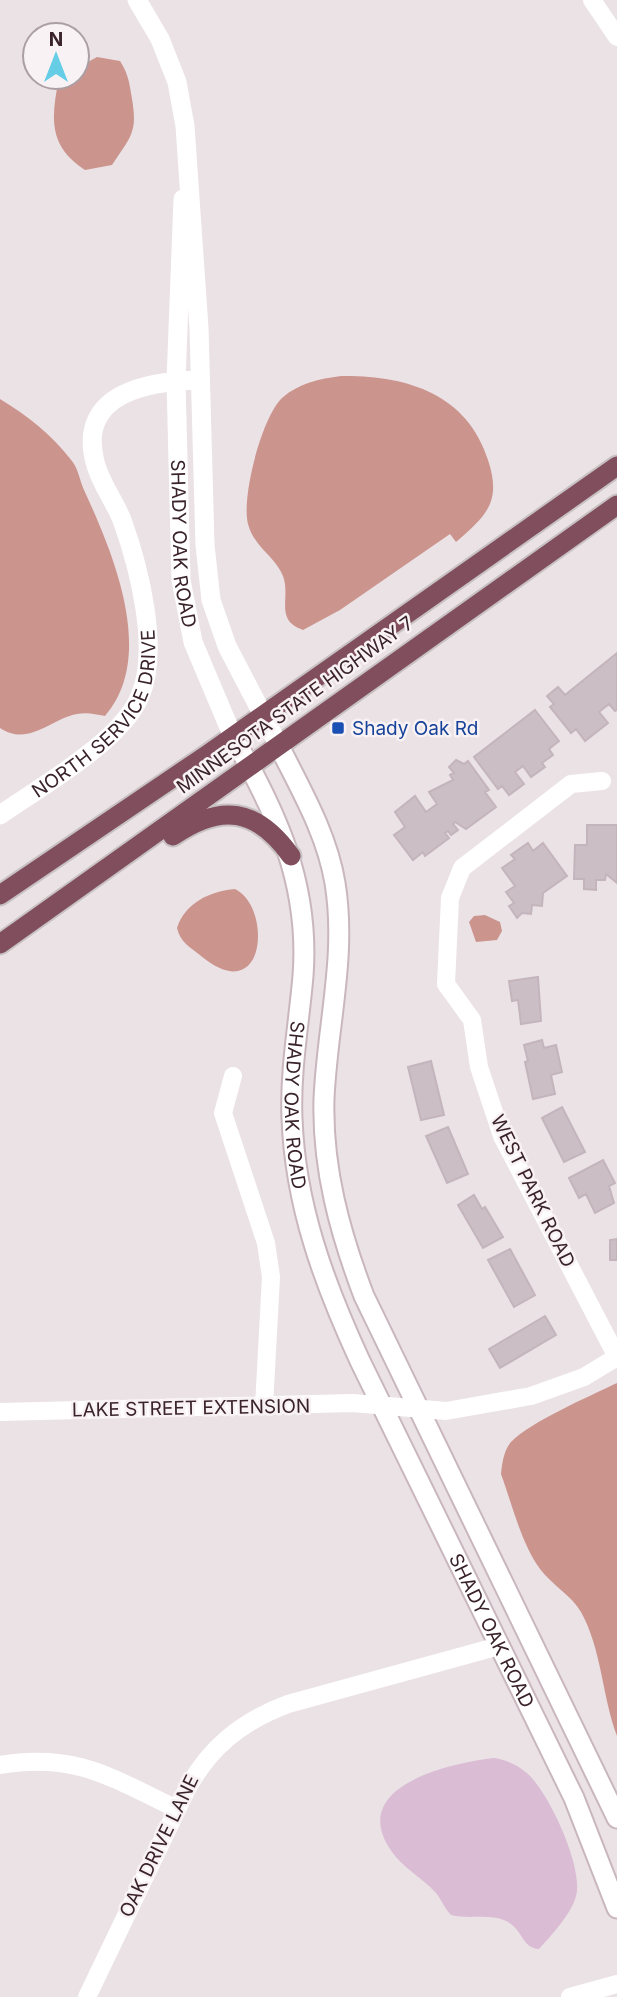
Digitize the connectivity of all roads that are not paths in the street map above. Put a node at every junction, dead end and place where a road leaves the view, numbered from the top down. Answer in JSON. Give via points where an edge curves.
{"nodes":[{"id":1,"x":136,"y":0,"type":"edge"},
{"id":2,"x":592,"y":0,"type":"edge"},
{"id":3,"x":617,"y":37,"type":"edge"},
{"id":4,"x":187,"y":177,"type":"junction"},
{"id":5,"x":200,"y":380,"type":"junction"},
{"id":6,"x":176,"y":381,"type":"junction"},
{"id":7,"x":617,"y":467,"type":"edge"},
{"id":8,"x":617,"y":505,"type":"edge"},
{"id":9,"x":262,"y":715,"type":"junction"},
{"id":10,"x":233,"y":737,"type":"junction"},
{"id":11,"x":279,"y":746,"type":"junction"},
{"id":12,"x":250,"y":766,"type":"junction"},
{"id":13,"x":602,"y":781,"type":"dead end"},
{"id":14,"x":0,"y":815,"type":"edge"},
{"id":15,"x":291,"y":856,"type":"junction"},
{"id":16,"x":0,"y":895,"type":"edge"},
{"id":17,"x":0,"y":944,"type":"edge"},
{"id":18,"x":0,"y":950,"type":"edge"},
{"id":19,"x":233,"y":1076,"type":"dead end"},
{"id":20,"x":617,"y":1357,"type":"edge"},
{"id":21,"x":381,"y":1404,"type":"junction"},
{"id":22,"x":264,"y":1406,"type":"junction"},
{"id":23,"x":419,"y":1408,"type":"junction"},
{"id":24,"x":0,"y":1412,"type":"edge"},
{"id":25,"x":499,"y":1646,"type":"junction"},
{"id":26,"x":0,"y":1765,"type":"edge"},
{"id":27,"x":177,"y":1809,"type":"junction"},
{"id":28,"x":617,"y":1818,"type":"edge"},
{"id":29,"x":617,"y":1908,"type":"edge"},
{"id":30,"x":617,"y":1984,"type":"edge"},
{"id":31,"x":87,"y":1997,"type":"edge"},
{"id":32,"x":570,"y":1997,"type":"edge"}],
"edges":[{"from":1,"to":4,"type":"main road","name":"SHADY OAK ROAD","via":[[160,39],[177,82]]},
{"from":2,"to":3,"type":"street"},
{"from":4,"to":5,"type":"main road","name":"SHADY OAK ROAD","via":[[193,214]]},
{"from":4,"to":6,"type":"main road","name":"SHADY OAK ROAD","via":[[181,214]]},
{"from":5,"to":6,"type":"main road","name":"NORTH SERVICE DRIVE"},
{"from":5,"to":9,"type":"main road","name":"SHADY OAK ROAD","via":[[211,600],[226,646]]},
{"from":6,"to":10,"type":"main road","name":"SHADY OAK ROAD","via":[[181,580],[202,670]]},
{"from":6,"to":14,"type":"main road","name":"NORTH SERVICE DRIVE","via":[[147,385],[118,397],[99,417],[93,440],[95,462],[121,517],[141,592],[149,657],[140,696],[114,734]]},
{"from":7,"to":9,"type":"highway","name":"MINNESOTA STATE HIGHWAY 7"},
{"from":8,"to":11,"type":"highway","name":"MINNESOTA STATE HIGHWAY 7"},
{"from":9,"to":10,"type":"highway","name":"MINNESOTA STATE HIGHWAY 7"},
{"from":9,"to":11,"type":"main road","name":"SHADY OAK ROAD"},
{"from":10,"to":12,"type":"main road","name":"SHADY OAK ROAD"},
{"from":10,"to":16,"type":"highway","name":"MINNESOTA STATE HIGHWAY 7"},
{"from":11,"to":12,"type":"highway","name":"MINNESOTA STATE HIGHWAY 7"},
{"from":11,"to":23,"type":"main road","name":"SHADY OAK ROAD","via":[[322,835],[338,907],[340,960],[324,1121],[339,1225],[364,1296]]},
{"from":12,"to":15,"type":"main road","name":"SHADY OAK ROAD"},
{"from":12,"to":17,"type":"highway","name":"MINNESOTA STATE HIGHWAY 7"},
{"from":13,"to":20,"type":"street","name":"WEST PARK ROAD","via":[[571,784],[462,868],[450,898],[446,984],[472,1020],[479,1067],[502,1136]]},
{"from":15,"to":18,"type":"highway","via":[[276,835],[250,818],[206,817]]},
{"from":15,"to":21,"type":"main road","name":"SHADY OAK ROAD","via":[[302,901],[304,937],[292,1082],[301,1197],[329,1294]]},
{"from":19,"to":22,"type":"street","via":[[223,1113],[266,1243],[271,1277]]},
{"from":20,"to":23,"type":"street","name":"LAKE STREET EXTENSION","via":[[584,1377],[531,1396],[446,1411]]},
{"from":21,"to":22,"type":"street","name":"LAKE STREET EXTENSION"},
{"from":21,"to":23,"type":"street","name":"LAKE STREET EXTENSION"},
{"from":21,"to":25,"type":"main road","name":"SHADY OAK ROAD"},
{"from":22,"to":24,"type":"street","name":"LAKE STREET EXTENSION"},
{"from":23,"to":28,"type":"main road","name":"SHADY OAK ROAD"},
{"from":25,"to":27,"type":"street","name":"OAK DRIVE LANE","via":[[261,1714],[197,1768]]},
{"from":25,"to":29,"type":"main road","name":"SHADY OAK ROAD","via":[[574,1798]]},
{"from":26,"to":27,"type":"street","via":[[56,1761],[100,1770]]},
{"from":27,"to":31,"type":"street","name":"OAK DRIVE LANE"},
{"from":30,"to":32,"type":"street"}]}
